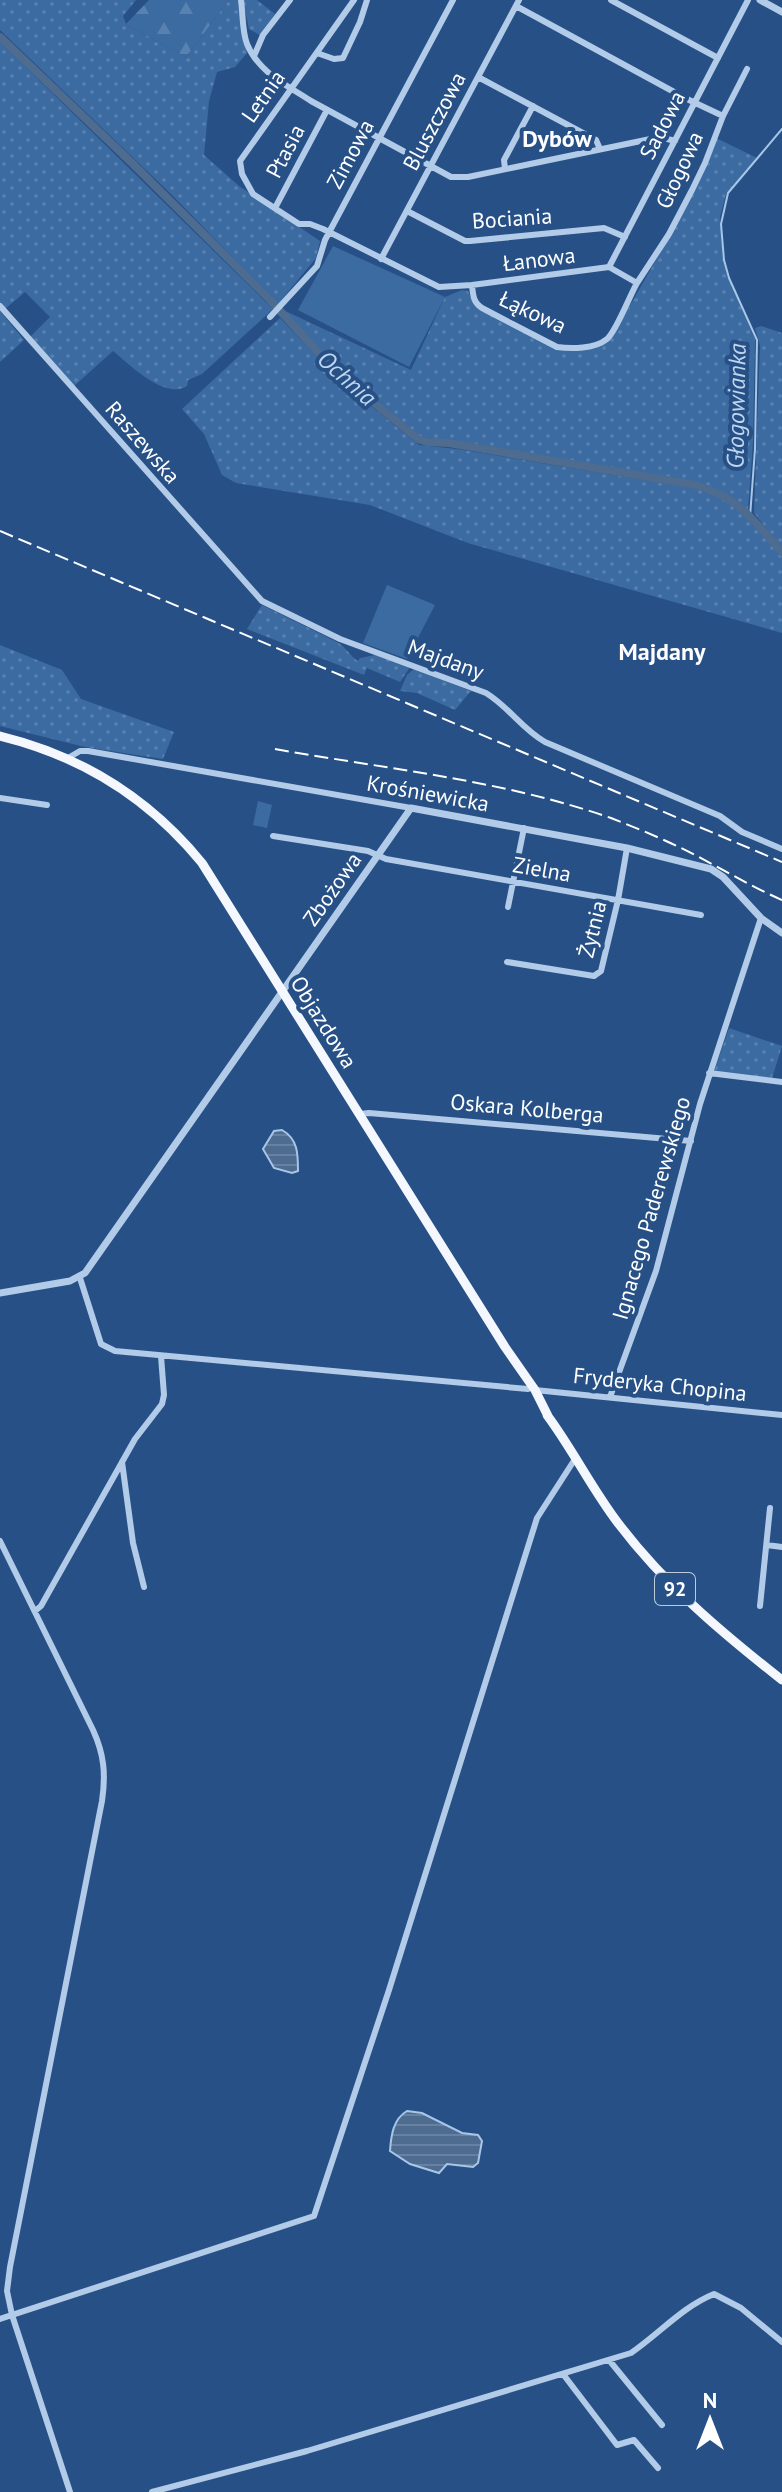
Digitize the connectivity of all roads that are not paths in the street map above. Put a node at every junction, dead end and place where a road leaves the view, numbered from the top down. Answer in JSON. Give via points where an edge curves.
{"nodes":[{"id":1,"x":241,"y":0,"type":"edge"},
{"id":2,"x":290,"y":0,"type":"edge"},
{"id":3,"x":354,"y":0,"type":"edge"},
{"id":4,"x":367,"y":0,"type":"edge"},
{"id":5,"x":453,"y":0,"type":"edge"},
{"id":6,"x":611,"y":0,"type":"edge"},
{"id":7,"x":748,"y":0,"type":"edge"},
{"id":8,"x":760,"y":0,"type":"edge"},
{"id":9,"x":517,"y":3,"type":"edge"},
{"id":10,"x":782,"y":12,"type":"edge"},
{"id":11,"x":317,"y":53,"type":"junction"},
{"id":12,"x":254,"y":56,"type":"junction"},
{"id":13,"x":718,"y":58,"type":"junction"},
{"id":14,"x":747,"y":69,"type":"dead end"},
{"id":15,"x":478,"y":77,"type":"junction"},
{"id":16,"x":291,"y":87,"type":"junction"},
{"id":17,"x":694,"y":103,"type":"junction"},
{"id":18,"x":533,"y":106,"type":"junction"},
{"id":19,"x":327,"y":110,"type":"junction"},
{"id":20,"x":723,"y":116,"type":"junction"},
{"id":21,"x":378,"y":138,"type":"junction"},
{"id":22,"x":675,"y":141,"type":"junction"},
{"id":23,"x":600,"y":149,"type":"junction"},
{"id":24,"x":240,"y":161,"type":"joint"},
{"id":25,"x":431,"y":166,"type":"junction"},
{"id":26,"x":505,"y":169,"type":"junction"},
{"id":27,"x":275,"y":208,"type":"junction"},
{"id":28,"x":407,"y":211,"type":"junction"},
{"id":29,"x":329,"y":232,"type":"junction"},
{"id":30,"x":625,"y":237,"type":"junction"},
{"id":31,"x":381,"y":259,"type":"junction"},
{"id":32,"x":609,"y":267,"type":"junction"},
{"id":33,"x":637,"y":283,"type":"junction"},
{"id":34,"x":472,"y":285,"type":"junction"},
{"id":35,"x":0,"y":306,"type":"edge"},
{"id":36,"x":270,"y":317,"type":"dead end"},
{"id":37,"x":262,"y":601,"type":"joint"},
{"id":38,"x":0,"y":736,"type":"edge"},
{"id":39,"x":68,"y":758,"type":"junction"},
{"id":40,"x":0,"y":798,"type":"edge"},
{"id":41,"x":47,"y":805,"type":"dead end"},
{"id":42,"x":411,"y":808,"type":"junction"},
{"id":43,"x":524,"y":828,"type":"junction"},
{"id":44,"x":273,"y":836,"type":"dead end"},
{"id":45,"x":627,"y":848,"type":"junction"},
{"id":46,"x":782,"y":849,"type":"edge"},
{"id":47,"x":378,"y":855,"type":"junction"},
{"id":48,"x":514,"y":883,"type":"junction"},
{"id":49,"x":618,"y":900,"type":"junction"},
{"id":50,"x":508,"y":907,"type":"dead end"},
{"id":51,"x":701,"y":915,"type":"dead end"},
{"id":52,"x":761,"y":918,"type":"junction"},
{"id":53,"x":782,"y":933,"type":"edge"},
{"id":54,"x":507,"y":962,"type":"dead end"},
{"id":55,"x":283,"y":990,"type":"junction"},
{"id":56,"x":709,"y":1073,"type":"junction"},
{"id":57,"x":782,"y":1082,"type":"edge"},
{"id":58,"x":360,"y":1114,"type":"junction"},
{"id":59,"x":691,"y":1141,"type":"junction"},
{"id":60,"x":80,"y":1278,"type":"junction"},
{"id":61,"x":0,"y":1293,"type":"edge"},
{"id":62,"x":161,"y":1356,"type":"junction"},
{"id":63,"x":531,"y":1390,"type":"junction"},
{"id":64,"x":610,"y":1397,"type":"junction"},
{"id":65,"x":782,"y":1415,"type":"edge"},
{"id":66,"x":575,"y":1459,"type":"junction"},
{"id":67,"x":122,"y":1462,"type":"junction"},
{"id":68,"x":770,"y":1508,"type":"dead end"},
{"id":69,"x":0,"y":1541,"type":"edge"},
{"id":70,"x":767,"y":1545,"type":"junction"},
{"id":71,"x":782,"y":1547,"type":"edge"},
{"id":72,"x":144,"y":1587,"type":"dead end"},
{"id":73,"x":760,"y":1606,"type":"dead end"},
{"id":74,"x":35,"y":1611,"type":"junction"},
{"id":75,"x":782,"y":1680,"type":"edge"},
{"id":76,"x":12,"y":2315,"type":"junction"},
{"id":77,"x":0,"y":2319,"type":"edge"},
{"id":78,"x":782,"y":2342,"type":"edge"},
{"id":79,"x":609,"y":2360,"type":"junction"},
{"id":80,"x":563,"y":2374,"type":"junction"},
{"id":81,"x":662,"y":2425,"type":"dead end"},
{"id":82,"x":658,"y":2468,"type":"dead end"},
{"id":83,"x":70,"y":2492,"type":"edge"},
{"id":84,"x":152,"y":2492,"type":"edge"}],
"edges":[{"from":1,"to":12,"type":"street","via":[[247,45]]},
{"from":2,"to":12,"type":"street"},
{"from":3,"to":11,"type":"street","name":"Letnia"},
{"from":4,"to":11,"type":"street","via":[[343,58]]},
{"from":5,"to":21,"type":"street","name":"Zimowa"},
{"from":6,"to":13,"type":"street"},
{"from":7,"to":13,"type":"street","name":"Sadowa"},
{"from":8,"to":10,"type":"street"},
{"from":9,"to":15,"type":"street","name":"Bluszczowa"},
{"from":9,"to":17,"type":"street"},
{"from":11,"to":16,"type":"street","name":"Letnia"},
{"from":12,"to":16,"type":"street","via":[[276,81]]},
{"from":13,"to":17,"type":"street","name":"Sadowa"},
{"from":14,"to":20,"type":"street","name":"Głogowa"},
{"from":15,"to":18,"type":"street"},
{"from":15,"to":25,"type":"street","name":"Bluszczowa"},
{"from":16,"to":19,"type":"street"},
{"from":16,"to":24,"type":"street","name":"Letnia"},
{"from":17,"to":20,"type":"street"},
{"from":17,"to":22,"type":"street","name":"Sadowa"},
{"from":18,"to":23,"type":"street","via":[[596,140]]},
{"from":18,"to":26,"type":"street","via":[[504,160]]},
{"from":19,"to":21,"type":"street"},
{"from":19,"to":27,"type":"street","name":"Ptasia"},
{"from":20,"to":33,"type":"street","name":"Głogowa","via":[[694,186]]},
{"from":21,"to":25,"type":"street"},
{"from":21,"to":29,"type":"street","name":"Zimowa"},
{"from":22,"to":23,"type":"street","via":[[660,137]]},
{"from":22,"to":30,"type":"street","name":"Sadowa"},
{"from":23,"to":26,"type":"street"},
{"from":24,"to":27,"type":"street","name":"Łąkowa","via":[[253,194]]},
{"from":25,"to":26,"type":"street","via":[[456,178]]},
{"from":25,"to":28,"type":"street","name":"Bluszczowa"},
{"from":27,"to":29,"type":"street","name":"Łąkowa","via":[[299,224]]},
{"from":28,"to":30,"type":"street","name":"Bociania","via":[[465,241],[604,228]]},
{"from":28,"to":31,"type":"street","name":"Bluszczowa"},
{"from":29,"to":31,"type":"street","name":"Łąkowa"},
{"from":29,"to":36,"type":"street","name":"Zimowa","via":[[317,266]]},
{"from":30,"to":32,"type":"street","name":"Sadowa"},
{"from":31,"to":34,"type":"street","name":"Łąkowa","via":[[439,287]]},
{"from":32,"to":33,"type":"street"},
{"from":32,"to":34,"type":"street","name":"Łanowa"},
{"from":33,"to":34,"type":"street","name":"Łąkowa","via":[[609,338],[566,348],[476,304]]},
{"from":35,"to":37,"type":"street","name":"Raszewska"},
{"from":37,"to":46,"type":"street","name":"Majdany","via":[[340,639],[486,693],[545,742],[720,816]]},
{"from":38,"to":39,"type":"main road","number":"92"},
{"from":39,"to":42,"type":"street","name":"Krośniewicka","via":[[88,751]]},
{"from":39,"to":55,"type":"main road","name":"Objazdowa","number":"92","via":[[135,798],[182,840]]},
{"from":40,"to":41,"type":"street"},
{"from":42,"to":43,"type":"street","name":"Krośniewicka"},
{"from":42,"to":47,"type":"street","name":"Zbożowa"},
{"from":43,"to":45,"type":"street","name":"Krośniewicka"},
{"from":43,"to":48,"type":"street"},
{"from":44,"to":47,"type":"street","name":"Zielna"},
{"from":45,"to":49,"type":"street","name":"Żytnia"},
{"from":45,"to":52,"type":"street","name":"Krośniewicka","via":[[715,871]]},
{"from":47,"to":48,"type":"street","name":"Zielna"},
{"from":47,"to":55,"type":"street","name":"Zbożowa"},
{"from":48,"to":49,"type":"street","name":"Zielna"},
{"from":48,"to":50,"type":"street"},
{"from":49,"to":51,"type":"street","name":"Zielna"},
{"from":49,"to":54,"type":"street","name":"Żytnia","via":[[598,975]]},
{"from":52,"to":53,"type":"street","name":"Krośniewicka"},
{"from":52,"to":56,"type":"street","name":"Ignacego Paderewskiego"},
{"from":55,"to":58,"type":"main road","name":"Objazdowa","number":"92"},
{"from":55,"to":60,"type":"street","name":"Zbożowa"},
{"from":56,"to":57,"type":"street","name":"Ignacego Paderewskiego"},
{"from":56,"to":59,"type":"street","name":"Ignacego Paderewskiego"},
{"from":58,"to":59,"type":"street","name":"Oskara Kolberga"},
{"from":58,"to":63,"type":"main road","name":"Objazdowa","number":"92"},
{"from":59,"to":64,"type":"street","name":"Ignacego Paderewskiego","via":[[656,1271]]},
{"from":60,"to":61,"type":"street"},
{"from":60,"to":62,"type":"street","name":"Fryderyka Chopina","via":[[101,1344],[115,1351]]},
{"from":62,"to":63,"type":"street","name":"Fryderyka Chopina"},
{"from":62,"to":67,"type":"street","via":[[162,1404]]},
{"from":63,"to":64,"type":"street","name":"Fryderyka Chopina"},
{"from":63,"to":66,"type":"main road","name":"Objazdowa","number":"92"},
{"from":64,"to":65,"type":"street","name":"Fryderyka Chopina"},
{"from":66,"to":75,"type":"main road","name":"Objazdowa","number":"92","via":[[659,1573]]},
{"from":66,"to":76,"type":"street","via":[[537,1518],[314,2216]]},
{"from":67,"to":72,"type":"street"},
{"from":67,"to":74,"type":"street"},
{"from":68,"to":70,"type":"street"},
{"from":69,"to":74,"type":"street"},
{"from":70,"to":71,"type":"street"},
{"from":70,"to":73,"type":"street"},
{"from":74,"to":76,"type":"street","via":[[97,1737],[105,1772],[10,2267]]},
{"from":76,"to":77,"type":"street"},
{"from":76,"to":83,"type":"street"},
{"from":78,"to":79,"type":"street","via":[[741,2308],[714,2294],[695,2302],[631,2353]]},
{"from":79,"to":80,"type":"street"},
{"from":79,"to":81,"type":"street"},
{"from":80,"to":82,"type":"street","via":[[617,2445],[634,2440]]},
{"from":80,"to":84,"type":"street"}]}
